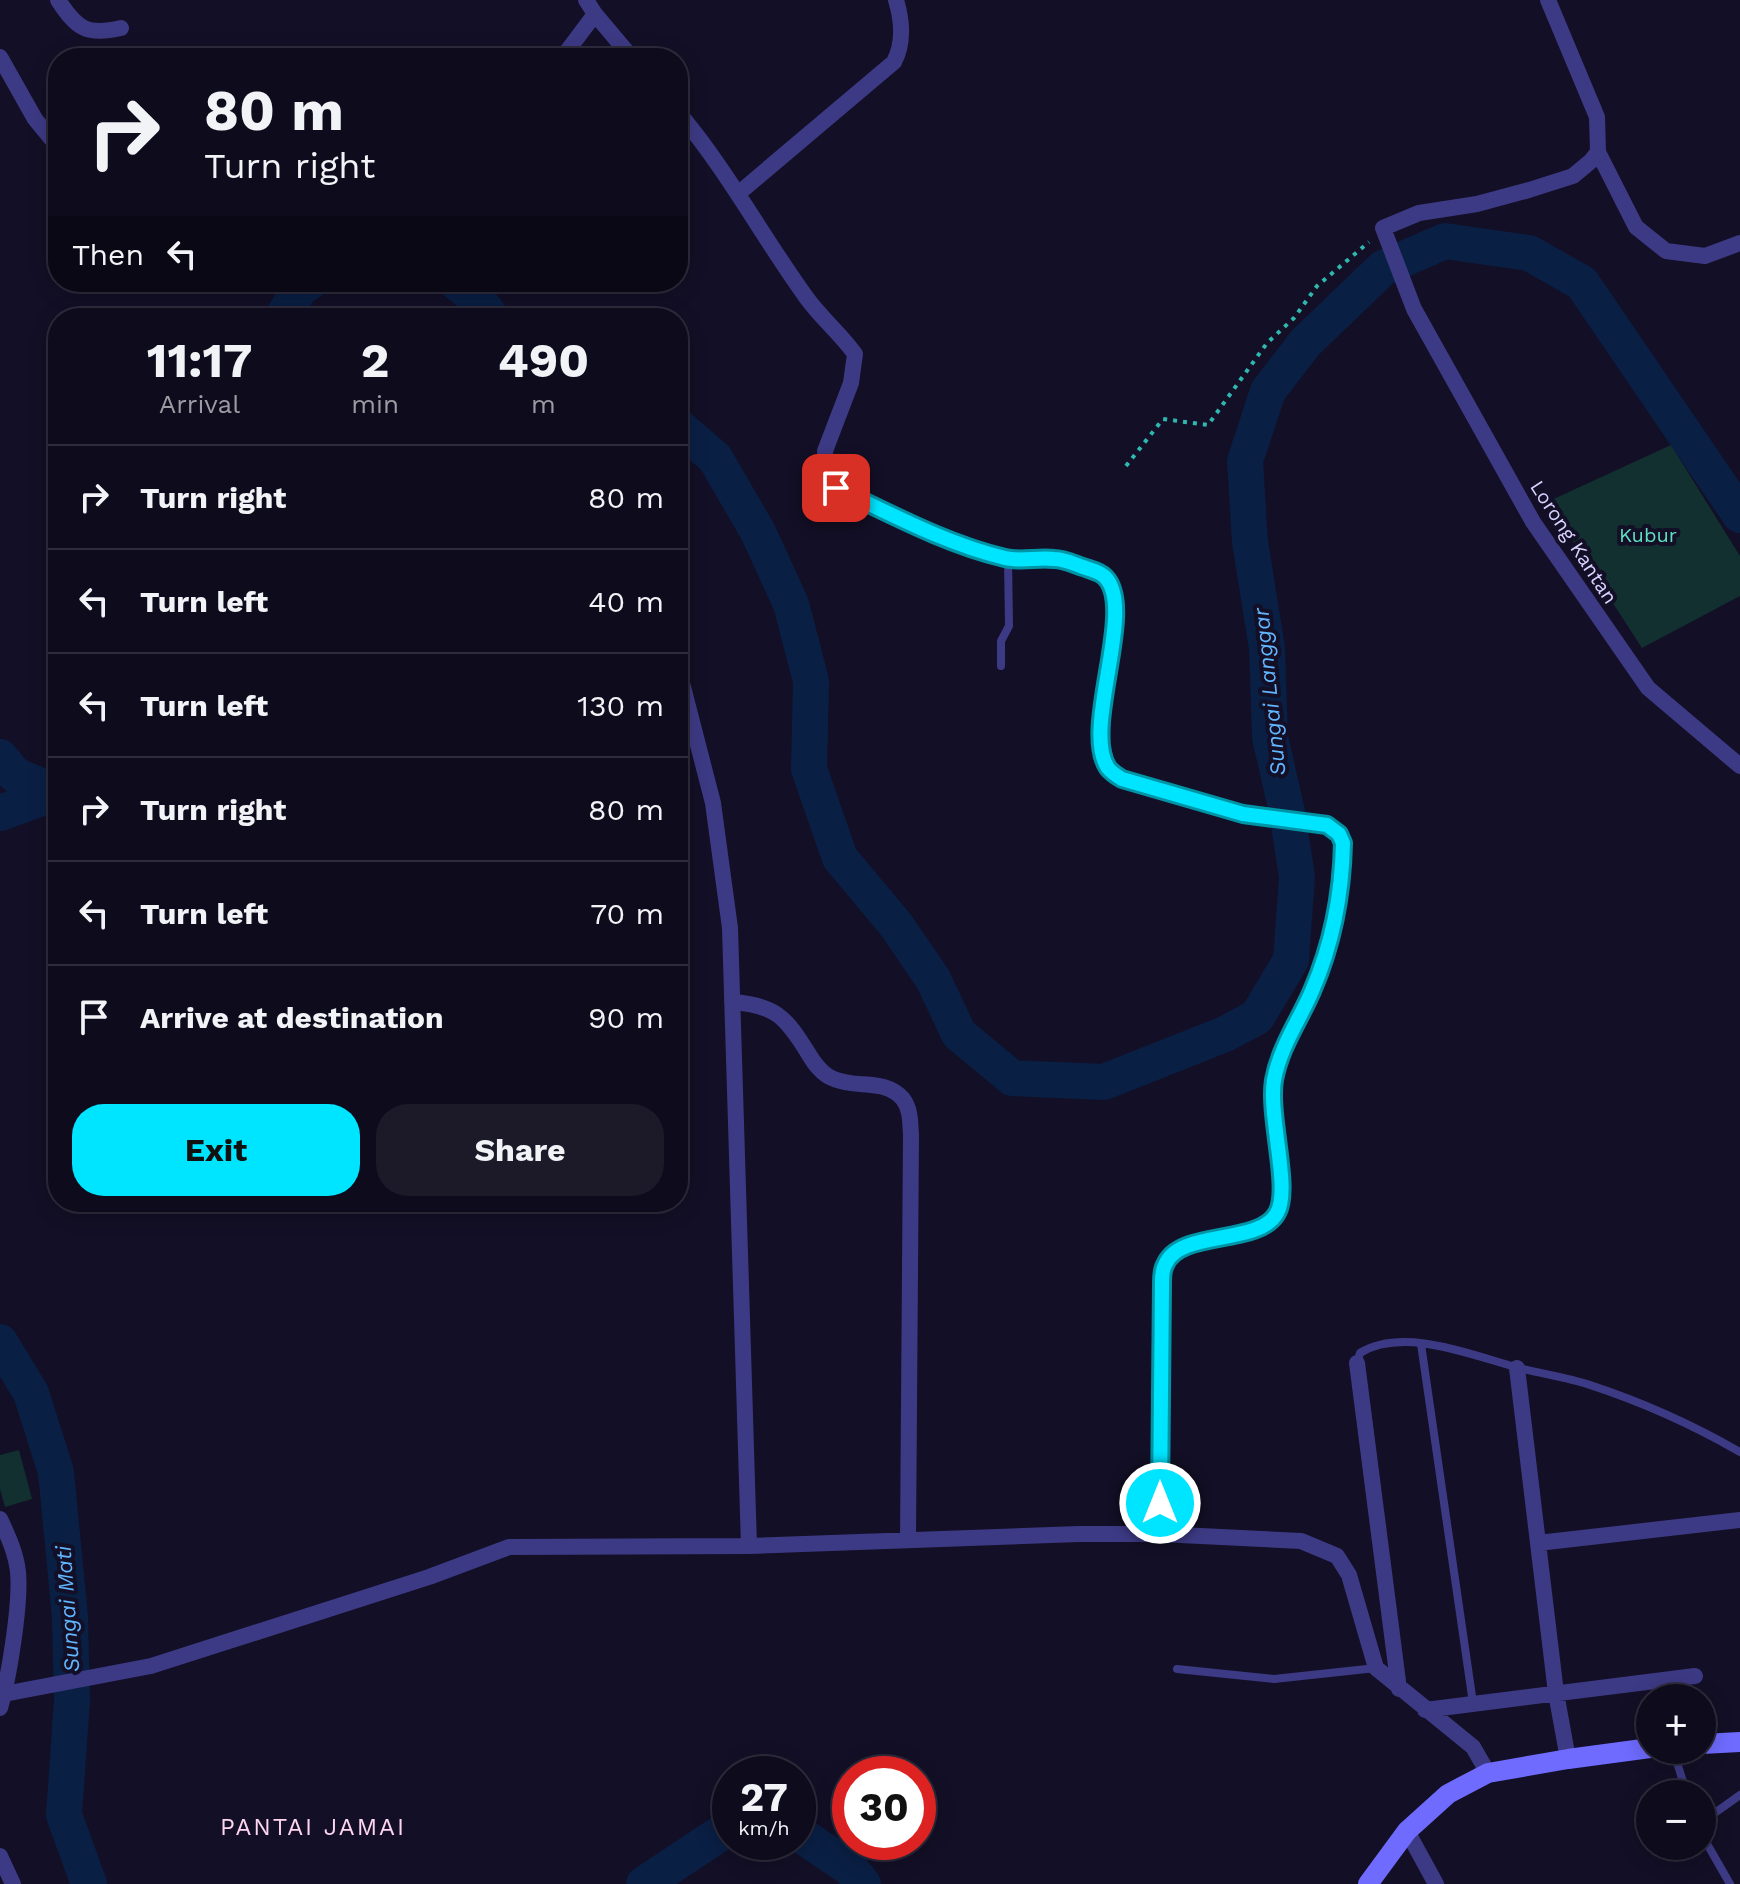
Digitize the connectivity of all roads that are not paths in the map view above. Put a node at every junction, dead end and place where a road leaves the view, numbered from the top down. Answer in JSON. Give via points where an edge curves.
{"nodes":[{"id":1,"x":58,"y":0,"type":"edge"},
{"id":2,"x":896,"y":0,"type":"edge"},
{"id":3,"x":1548,"y":0,"type":"edge"},
{"id":4,"x":590,"y":7,"type":"edge"},
{"id":5,"x":121,"y":28,"type":"dead end"},
{"id":6,"x":567,"y":48,"type":"edge"},
{"id":7,"x":624,"y":48,"type":"edge"},
{"id":8,"x":0,"y":57,"type":"edge"},
{"id":9,"x":688,"y":125,"type":"edge"},
{"id":10,"x":48,"y":135,"type":"edge"},
{"id":11,"x":1598,"y":152,"type":"junction"},
{"id":12,"x":739,"y":193,"type":"junction"},
{"id":13,"x":1740,"y":243,"type":"edge"},
{"id":14,"x":1008,"y":559,"type":"junction"},
{"id":15,"x":1001,"y":666,"type":"dead end"},
{"id":16,"x":688,"y":706,"type":"edge"},
{"id":17,"x":1740,"y":766,"type":"edge"},
{"id":18,"x":732,"y":1002,"type":"junction"},
{"id":19,"x":1421,"y":1344,"type":"junction"},
{"id":20,"x":1357,"y":1363,"type":"joint"},
{"id":21,"x":1517,"y":1368,"type":"junction"},
{"id":22,"x":1740,"y":1452,"type":"edge"},
{"id":23,"x":0,"y":1519,"type":"edge"},
{"id":24,"x":1740,"y":1520,"type":"edge"},
{"id":25,"x":1160,"y":1534,"type":"junction"},
{"id":26,"x":908,"y":1540,"type":"junction"},
{"id":27,"x":1538,"y":1543,"type":"junction"},
{"id":28,"x":749,"y":1546,"type":"junction"},
{"id":29,"x":1376,"y":1668,"type":"junction"},
{"id":30,"x":1177,"y":1669,"type":"dead end"},
{"id":31,"x":1695,"y":1676,"type":"dead end"},
{"id":32,"x":1399,"y":1689,"type":"junction"},
{"id":33,"x":1556,"y":1693,"type":"junction"},
{"id":34,"x":2,"y":1701,"type":"edge"},
{"id":35,"x":1473,"y":1703,"type":"junction"},
{"id":36,"x":1425,"y":1710,"type":"junction"},
{"id":37,"x":1740,"y":1742,"type":"edge"},
{"id":38,"x":1716,"y":1743,"type":"edge"},
{"id":39,"x":1636,"y":1750,"type":"edge"},
{"id":40,"x":1568,"y":1759,"type":"junction"},
{"id":41,"x":1488,"y":1773,"type":"junction"},
{"id":42,"x":1740,"y":1795,"type":"edge"},
{"id":43,"x":1716,"y":1812,"type":"edge"},
{"id":44,"x":1407,"y":1831,"type":"junction"},
{"id":45,"x":1716,"y":1860,"type":"edge"},
{"id":46,"x":1368,"y":1884,"type":"edge"},
{"id":47,"x":1436,"y":1884,"type":"edge"},
{"id":48,"x":1730,"y":1884,"type":"edge"}],
"edges":[{"from":1,"to":5,"type":"street","via":[[85,30]]},
{"from":2,"to":12,"type":"street","via":[[901,31],[894,62]]},
{"from":3,"to":11,"type":"street","via":[[1597,117]]},
{"from":4,"to":6,"type":"street"},
{"from":4,"to":7,"type":"street"},
{"from":8,"to":10,"type":"street"},
{"from":9,"to":12,"type":"street"},
{"from":11,"to":13,"type":"street","via":[[1636,227],[1666,251],[1705,256]]},
{"from":11,"to":17,"type":"street","name":"Lorong Kantan","via":[[1573,176],[1477,204],[1419,213],[1385,234],[1414,309],[1533,522],[1648,688]]},
{"from":12,"to":14,"type":"street","via":[[809,301],[855,354],[851,383],[825,451],[826,473],[836,488],[914,525]]},
{"from":14,"to":15,"type":"lane","via":[[1009,626],[1001,641]]},
{"from":14,"to":25,"type":"street","via":[[1065,561],[1096,571],[1112,586],[1117,605],[1102,744],[1113,773],[1243,814],[1327,825],[1343,843],[1330,944],[1279,1057],[1273,1083],[1283,1192],[1277,1213],[1254,1229],[1183,1248],[1164,1265]]},
{"from":16,"to":18,"type":"street","via":[[713,803],[730,928]]},
{"from":18,"to":26,"type":"street","via":[[758,1004],[783,1018],[817,1066],[833,1079],[890,1088],[909,1109]]},
{"from":18,"to":28,"type":"street"},
{"from":19,"to":20,"type":"lane","via":[[1367,1348]]},
{"from":19,"to":21,"type":"lane","via":[[1464,1350]]},
{"from":19,"to":35,"type":"lane"},
{"from":20,"to":32,"type":"street"},
{"from":21,"to":22,"type":"lane","via":[[1589,1385],[1696,1427]]},
{"from":21,"to":27,"type":"street"},
{"from":23,"to":34,"type":"street","via":[[18,1575]]},
{"from":24,"to":27,"type":"street"},
{"from":25,"to":26,"type":"street"},
{"from":25,"to":29,"type":"street","via":[[1301,1541],[1337,1556],[1349,1575]]},
{"from":26,"to":28,"type":"street"},
{"from":27,"to":33,"type":"street"},
{"from":28,"to":34,"type":"street","via":[[509,1547],[237,1640],[151,1666],[39,1686]]},
{"from":29,"to":30,"type":"lane","via":[[1274,1679]]},
{"from":29,"to":32,"type":"street"},
{"from":31,"to":33,"type":"street"},
{"from":32,"to":36,"type":"street"},
{"from":33,"to":35,"type":"street"},
{"from":33,"to":40,"type":"street"},
{"from":35,"to":36,"type":"street"},
{"from":36,"to":41,"type":"street","via":[[1473,1747]]},
{"from":37,"to":38,"type":"main road"},
{"from":39,"to":40,"type":"main road"},
{"from":40,"to":41,"type":"main road"},
{"from":41,"to":44,"type":"main road","via":[[1448,1794]]},
{"from":42,"to":43,"type":"lane"},
{"from":44,"to":46,"type":"main road"},
{"from":44,"to":47,"type":"street"},
{"from":45,"to":48,"type":"lane"}]}
